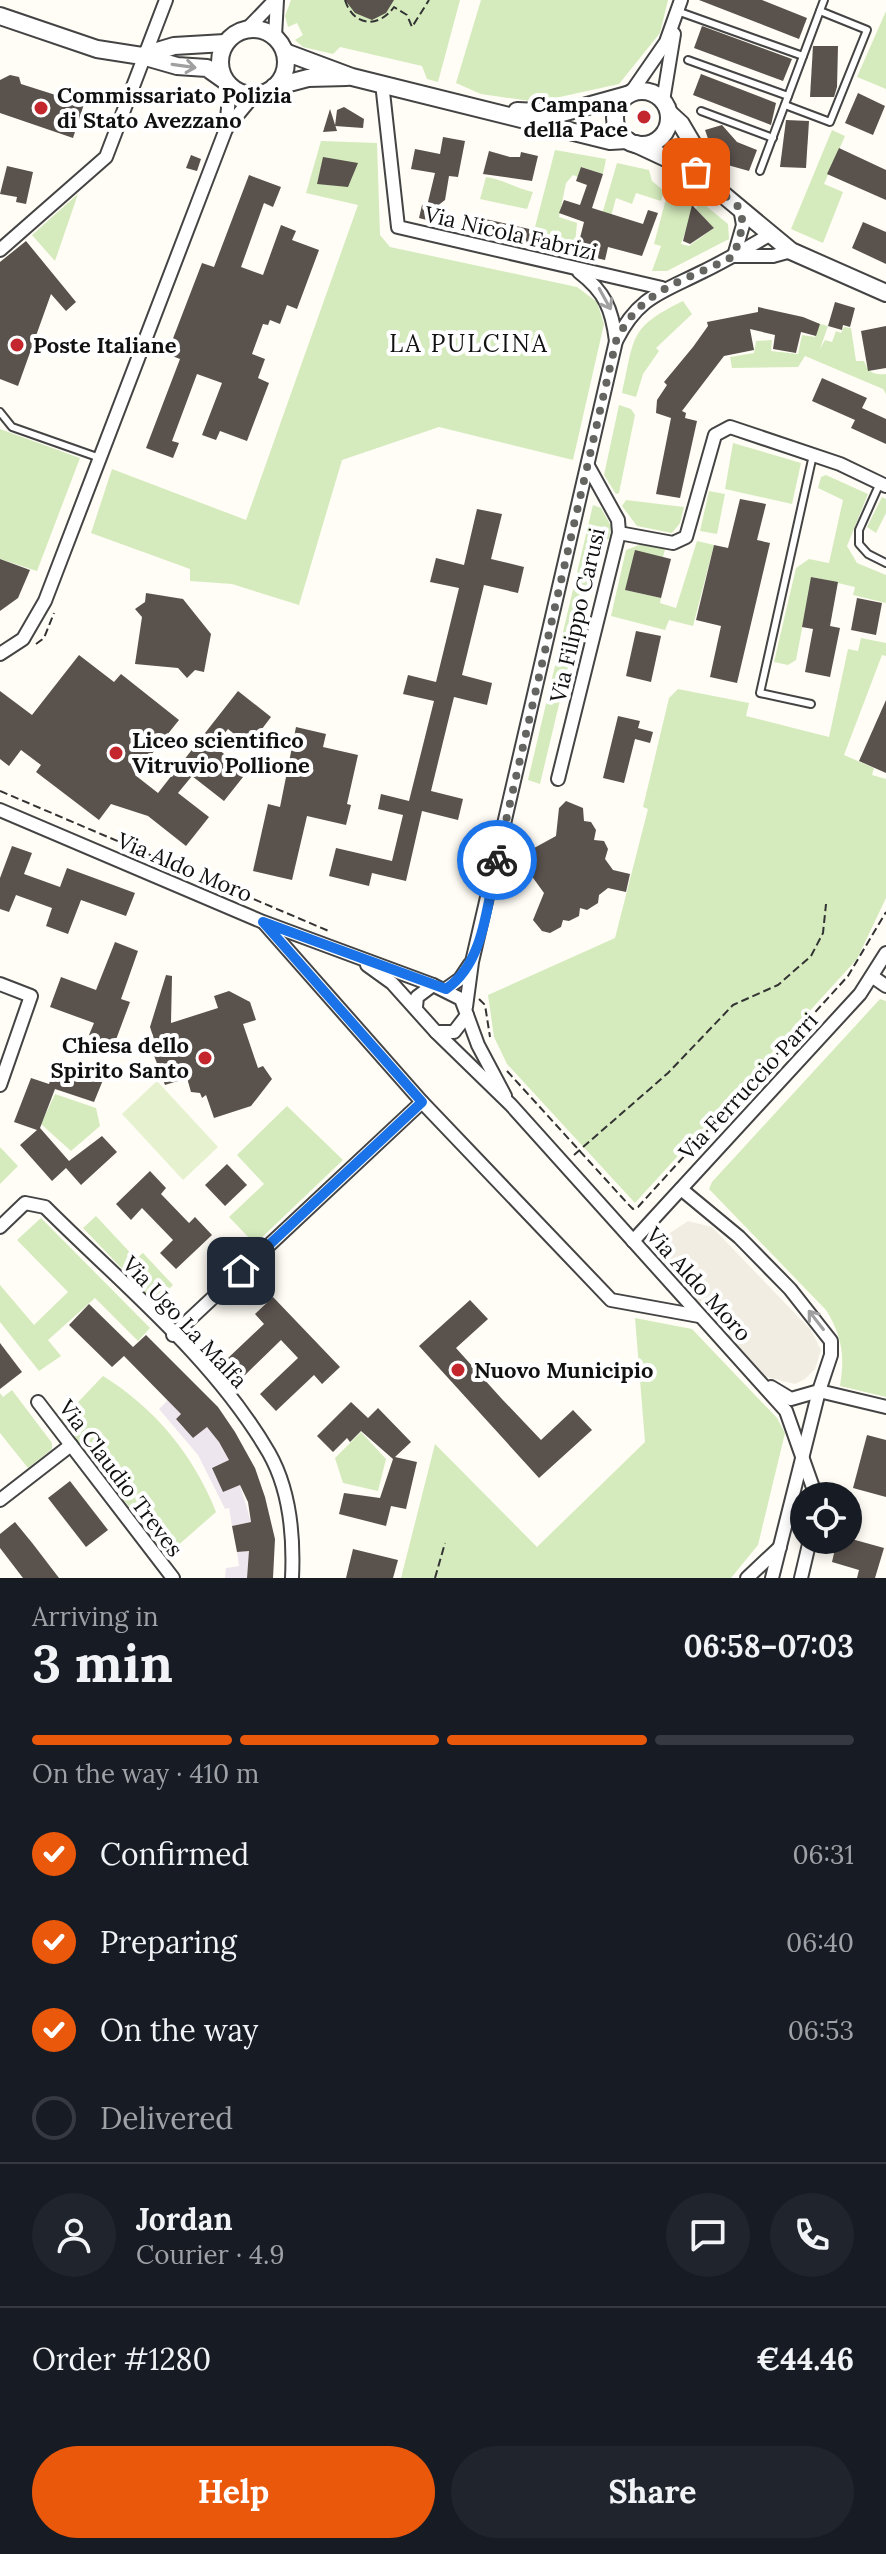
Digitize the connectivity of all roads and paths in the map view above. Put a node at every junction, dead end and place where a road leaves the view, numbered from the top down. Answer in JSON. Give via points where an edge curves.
{"nodes":[{"id":1,"x":166,"y":0,"type":"edge"},
{"id":2,"x":276,"y":0,"type":"edge"},
{"id":3,"x":345,"y":0,"type":"edge"},
{"id":4,"x":429,"y":0,"type":"edge"},
{"id":5,"x":824,"y":0,"type":"edge"},
{"id":6,"x":679,"y":6,"type":"edge"},
{"id":7,"x":820,"y":11,"type":"junction"},
{"id":8,"x":0,"y":16,"type":"edge"},
{"id":9,"x":248,"y":28,"type":"junction"},
{"id":10,"x":275,"y":36,"type":"junction"},
{"id":11,"x":225,"y":43,"type":"junction"},
{"id":12,"x":285,"y":52,"type":"junction"},
{"id":13,"x":142,"y":56,"type":"junction"},
{"id":14,"x":803,"y":56,"type":"junction"},
{"id":15,"x":688,"y":60,"type":"dead end"},
{"id":16,"x":352,"y":77,"type":"junction"},
{"id":17,"x":227,"y":83,"type":"junction"},
{"id":18,"x":382,"y":83,"type":"junction"},
{"id":19,"x":274,"y":87,"type":"junction"},
{"id":20,"x":628,"y":94,"type":"junction"},
{"id":21,"x":254,"y":95,"type":"junction"},
{"id":22,"x":788,"y":96,"type":"junction"},
{"id":23,"x":785,"y":105,"type":"junction"},
{"id":24,"x":666,"y":107,"type":"junction"},
{"id":25,"x":487,"y":110,"type":"junction"},
{"id":26,"x":701,"y":111,"type":"dead end"},
{"id":27,"x":226,"y":129,"type":"junction"},
{"id":28,"x":773,"y":138,"type":"junction"},
{"id":29,"x":631,"y":142,"type":"junction"},
{"id":30,"x":760,"y":171,"type":"dead end"},
{"id":31,"x":725,"y":194,"type":"junction"},
{"id":32,"x":740,"y":208,"type":"junction"},
{"id":33,"x":769,"y":235,"type":"junction"},
{"id":34,"x":0,"y":250,"type":"edge"},
{"id":35,"x":791,"y":251,"type":"junction"},
{"id":36,"x":734,"y":256,"type":"junction"},
{"id":37,"x":573,"y":268,"type":"junction"},
{"id":38,"x":662,"y":288,"type":"junction"},
{"id":39,"x":886,"y":293,"type":"edge"},
{"id":40,"x":616,"y":341,"type":"junction"},
{"id":41,"x":0,"y":412,"type":"edge"},
{"id":42,"x":813,"y":455,"type":"junction"},
{"id":43,"x":100,"y":458,"type":"junction"},
{"id":44,"x":588,"y":466,"type":"junction"},
{"id":45,"x":883,"y":485,"type":"edge"},
{"id":46,"x":619,"y":533,"type":"junction"},
{"id":47,"x":886,"y":563,"type":"edge"},
{"id":48,"x":0,"y":654,"type":"edge"},
{"id":49,"x":811,"y":704,"type":"dead end"},
{"id":50,"x":558,"y":779,"type":"dead end"},
{"id":51,"x":0,"y":791,"type":"edge"},
{"id":52,"x":3,"y":811,"type":"edge"},
{"id":53,"x":0,"y":826,"type":"edge"},
{"id":54,"x":826,"y":904,"type":"dead end"},
{"id":55,"x":886,"y":912,"type":"edge"},
{"id":56,"x":263,"y":922,"type":"junction"},
{"id":57,"x":337,"y":935,"type":"dead end"},
{"id":58,"x":886,"y":953,"type":"edge"},
{"id":59,"x":355,"y":957,"type":"junction"},
{"id":60,"x":472,"y":962,"type":"junction"},
{"id":61,"x":873,"y":977,"type":"junction"},
{"id":62,"x":0,"y":984,"type":"edge"},
{"id":63,"x":886,"y":986,"type":"edge"},
{"id":64,"x":439,"y":987,"type":"junction"},
{"id":65,"x":468,"y":992,"type":"junction"},
{"id":66,"x":416,"y":1007,"type":"junction"},
{"id":67,"x":466,"y":1011,"type":"junction"},
{"id":68,"x":436,"y":1032,"type":"junction"},
{"id":69,"x":493,"y":1048,"type":"dead end"},
{"id":70,"x":503,"y":1066,"type":"dead end"},
{"id":71,"x":0,"y":1085,"type":"edge"},
{"id":72,"x":422,"y":1102,"type":"junction"},
{"id":73,"x":511,"y":1105,"type":"junction"},
{"id":74,"x":579,"y":1151,"type":"junction"},
{"id":75,"x":564,"y":1164,"type":"junction"},
{"id":76,"x":681,"y":1189,"type":"junction"},
{"id":77,"x":0,"y":1227,"type":"edge"},
{"id":78,"x":633,"y":1241,"type":"junction"},
{"id":79,"x":699,"y":1316,"type":"junction"},
{"id":80,"x":173,"y":1335,"type":"junction"},
{"id":81,"x":761,"y":1382,"type":"junction"},
{"id":82,"x":819,"y":1391,"type":"junction"},
{"id":83,"x":38,"y":1402,"type":"dead end"},
{"id":84,"x":886,"y":1407,"type":"edge"},
{"id":85,"x":71,"y":1445,"type":"junction"},
{"id":86,"x":803,"y":1453,"type":"junction"},
{"id":87,"x":812,"y":1482,"type":"edge"},
{"id":88,"x":0,"y":1500,"type":"edge"},
{"id":89,"x":445,"y":1543,"type":"dead end"},
{"id":90,"x":780,"y":1547,"type":"junction"},
{"id":91,"x":807,"y":1554,"type":"edge"},
{"id":92,"x":173,"y":1578,"type":"edge"},
{"id":93,"x":292,"y":1578,"type":"edge"},
{"id":94,"x":435,"y":1578,"type":"edge"},
{"id":95,"x":747,"y":1578,"type":"edge"},
{"id":96,"x":772,"y":1578,"type":"edge"},
{"id":97,"x":801,"y":1578,"type":"edge"}],
"edges":[{"from":1,"to":13,"type":"street"},
{"from":2,"to":9,"type":"street"},
{"from":2,"to":10,"type":"street"},
{"from":3,"to":4,"type":"path","via":[[351,14],[364,22],[386,18],[394,7],[407,15],[412,27]]},
{"from":5,"to":7,"type":"lane"},
{"from":6,"to":14,"type":"lane"},
{"from":6,"to":20,"type":"street","via":[[666,42]]},
{"from":6,"to":24,"type":"street"},
{"from":7,"to":14,"type":"lane"},
{"from":7,"to":23,"type":"lane","via":[[867,30],[830,122]]},
{"from":8,"to":13,"type":"street","via":[[97,49]]},
{"from":9,"to":10,"type":"street"},
{"from":9,"to":11,"type":"street"},
{"from":10,"to":12,"type":"street"},
{"from":11,"to":13,"type":"street","via":[[174,46]]},
{"from":11,"to":17,"type":"street","via":[[219,61]]},
{"from":12,"to":16,"type":"street"},
{"from":12,"to":19,"type":"street","via":[[285,72]]},
{"from":13,"to":17,"type":"street","one_way":true,"via":[[207,68]]},
{"from":13,"to":34,"type":"street","via":[[106,157]]},
{"from":14,"to":22,"type":"lane"},
{"from":15,"to":22,"type":"lane"},
{"from":16,"to":18,"type":"street"},
{"from":16,"to":19,"type":"street","via":[[308,78]]},
{"from":17,"to":21,"type":"street"},
{"from":17,"to":27,"type":"street"},
{"from":18,"to":25,"type":"street"},
{"from":18,"to":37,"type":"street","name":"Via Nicola Fabrizi","via":[[398,227]]},
{"from":19,"to":21,"type":"street"},
{"from":20,"to":24,"type":"street","via":[[646,91]]},
{"from":20,"to":25,"type":"street","via":[[562,113]]},
{"from":20,"to":29,"type":"street","via":[[615,114],[617,129]]},
{"from":21,"to":27,"type":"street"},
{"from":22,"to":23,"type":"lane"},
{"from":23,"to":28,"type":"lane"},
{"from":24,"to":29,"type":"street","via":[[663,135],[648,144]]},
{"from":24,"to":31,"type":"street"},
{"from":25,"to":29,"type":"street"},
{"from":26,"to":28,"type":"lane"},
{"from":27,"to":43,"type":"street"},
{"from":28,"to":30,"type":"lane"},
{"from":29,"to":31,"type":"street","via":[[696,172]]},
{"from":31,"to":32,"type":"street"},
{"from":32,"to":33,"type":"street"},
{"from":32,"to":36,"type":"street","via":[[743,225]]},
{"from":33,"to":35,"type":"street"},
{"from":33,"to":36,"type":"street"},
{"from":35,"to":36,"type":"street"},
{"from":35,"to":39,"type":"street"},
{"from":36,"to":38,"type":"street"},
{"from":37,"to":38,"type":"street","name":"Via Nicola Fabrizi"},
{"from":37,"to":40,"type":"street","one_way":true,"via":[[599,288],[610,306]]},
{"from":38,"to":40,"type":"street","via":[[638,306]]},
{"from":40,"to":44,"type":"street"},
{"from":41,"to":43,"type":"lane","via":[[12,427]]},
{"from":42,"to":45,"type":"street"},
{"from":42,"to":46,"type":"street","via":[[730,427],[715,435],[686,537],[673,543]]},
{"from":42,"to":49,"type":"lane","via":[[760,693]]},
{"from":43,"to":48,"type":"street","via":[[45,601],[23,639]]},
{"from":44,"to":46,"type":"street","name":"Via Filippo Carusi","via":[[618,520]]},
{"from":44,"to":60,"type":"street"},
{"from":45,"to":47,"type":"lane","via":[[859,530],[859,544]]},
{"from":46,"to":50,"type":"street","name":"Via Filippo Carusi"},
{"from":51,"to":57,"type":"path"},
{"from":52,"to":53,"type":"street"},
{"from":52,"to":56,"type":"street","name":"Via Aldo Moro"},
{"from":54,"to":74,"type":"path","via":[[823,933],[811,956],[778,985],[733,1005],[668,1073]]},
{"from":55,"to":74,"type":"path","via":[[848,976],[638,1207],[628,1204]]},
{"from":56,"to":59,"type":"street","name":"Via Aldo Moro"},
{"from":56,"to":72,"type":"street"},
{"from":58,"to":61,"type":"street","name":"Via Ferruccio Parri"},
{"from":59,"to":64,"type":"street","name":"Via Aldo Moro"},
{"from":59,"to":66,"type":"street","name":"Via Aldo Moro"},
{"from":60,"to":64,"type":"street","via":[[460,979]]},
{"from":60,"to":65,"type":"street"},
{"from":61,"to":63,"type":"street"},
{"from":61,"to":76,"type":"street","name":"Via Ferruccio Parri"},
{"from":62,"to":71,"type":"street","via":[[31,996]]},
{"from":64,"to":66,"type":"street","via":[[417,997]]},
{"from":64,"to":67,"type":"street"},
{"from":65,"to":67,"type":"street"},
{"from":65,"to":69,"type":"path","via":[[485,1005]]},
{"from":66,"to":68,"type":"street","name":"Via Aldo Moro"},
{"from":67,"to":68,"type":"street","via":[[454,1032]]},
{"from":67,"to":73,"type":"street","name":"Via Aldo Moro","via":[[491,1074]]},
{"from":68,"to":73,"type":"street","name":"Via Aldo Moro"},
{"from":70,"to":74,"type":"path"},
{"from":72,"to":79,"type":"street","via":[[611,1300]]},
{"from":72,"to":80,"type":"street"},
{"from":73,"to":75,"type":"street","name":"Via Aldo Moro"},
{"from":74,"to":75,"type":"path"},
{"from":75,"to":78,"type":"street","name":"Via Aldo Moro"},
{"from":76,"to":78,"type":"street","name":"Via Ferruccio Parri"},
{"from":82,"to":76,"type":"street","one_way":true,"via":[[831,1355],[831,1341],[819,1323],[739,1237]]},
{"from":77,"to":80,"type":"street","name":"Via Ugo La Malfa","via":[[25,1203],[45,1207]]},
{"from":78,"to":79,"type":"street","name":"Via Aldo Moro"},
{"from":79,"to":81,"type":"street","name":"Via Aldo Moro"},
{"from":80,"to":93,"type":"street","name":"Via Ugo La Malfa","via":[[219,1381],[270,1454],[287,1500],[294,1546]]},
{"from":81,"to":82,"type":"street","name":"Via Aldo Moro","via":[[791,1399]]},
{"from":81,"to":86,"type":"street","name":"Via Aldo Moro","via":[[786,1411]]},
{"from":82,"to":84,"type":"street","name":"Via Aldo Moro"},
{"from":82,"to":86,"type":"street"},
{"from":83,"to":85,"type":"street","name":"Via Claudio Treves"},
{"from":85,"to":88,"type":"street"},
{"from":85,"to":92,"type":"street","name":"Via Claudio Treves"},
{"from":86,"to":87,"type":"street","name":"Via Aldo Moro"},
{"from":86,"to":90,"type":"street"},
{"from":89,"to":94,"type":"path"},
{"from":90,"to":95,"type":"street"},
{"from":90,"to":96,"type":"street"},
{"from":91,"to":97,"type":"street"}]}
